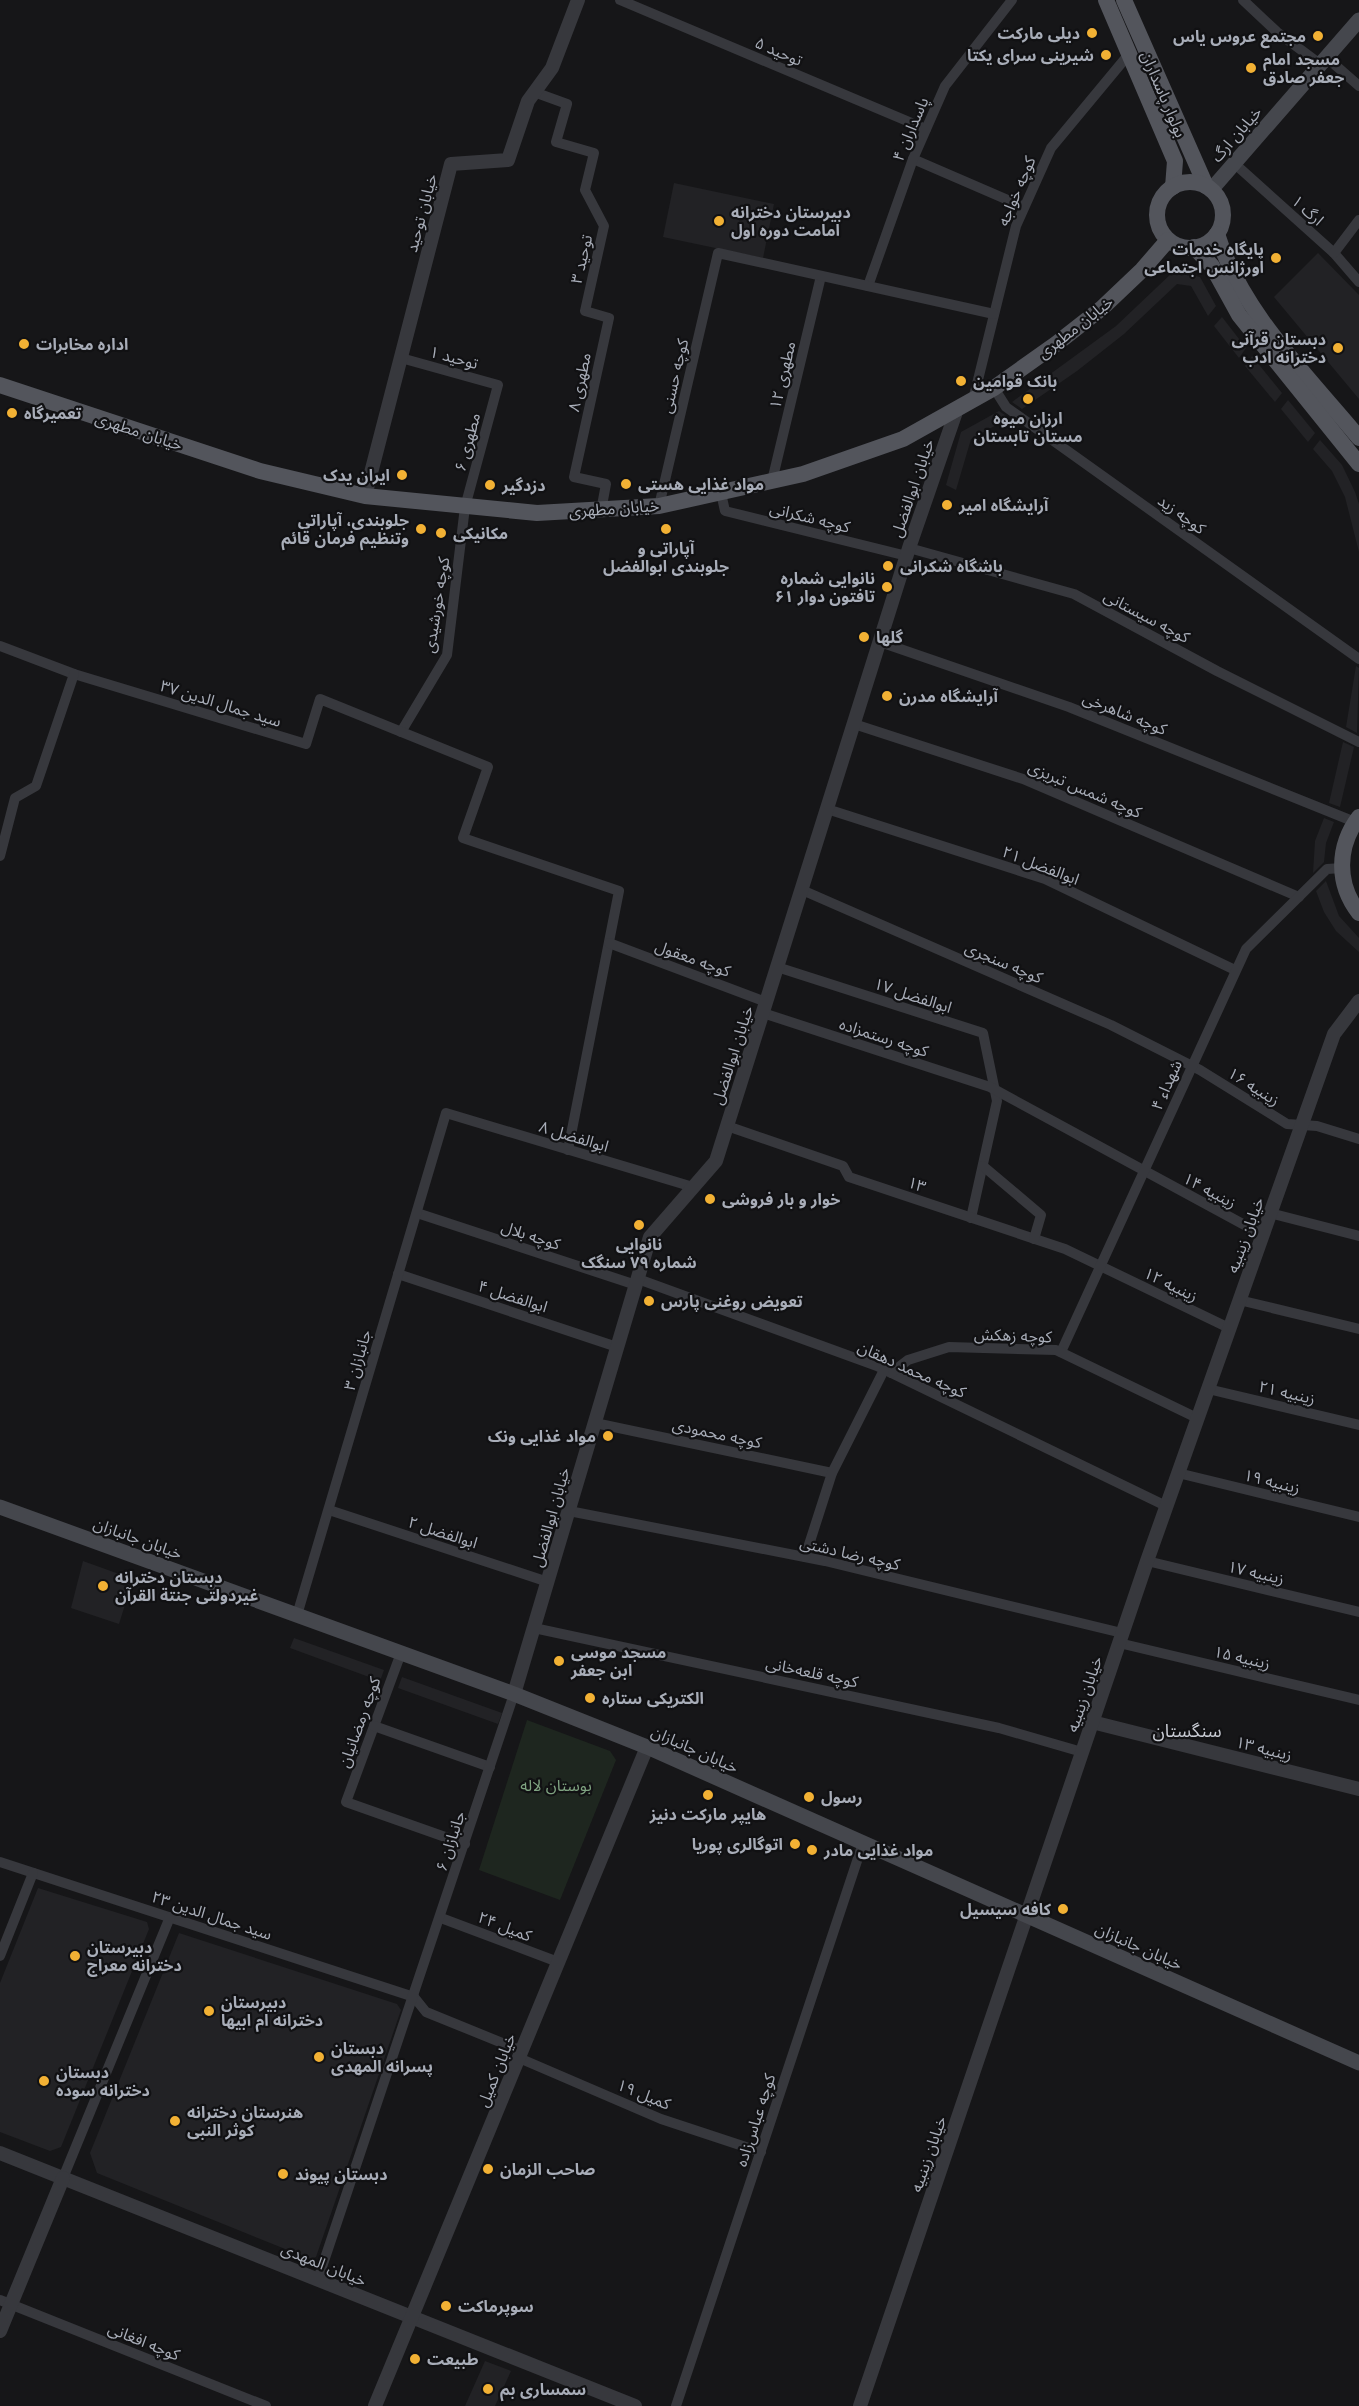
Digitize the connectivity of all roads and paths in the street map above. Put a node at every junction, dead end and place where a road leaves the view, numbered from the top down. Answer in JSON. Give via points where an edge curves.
{"nodes":[{"id":1,"x":578,"y":0,"type":"edge"},
{"id":2,"x":620,"y":0,"type":"edge"},
{"id":3,"x":1012,"y":0,"type":"edge"},
{"id":4,"x":1106,"y":0,"type":"edge"},
{"id":5,"x":1124,"y":0,"type":"edge"},
{"id":6,"x":1243,"y":0,"type":"edge"},
{"id":7,"x":1359,"y":20,"type":"edge"},
{"id":8,"x":1129,"y":54,"type":"junction"},
{"id":9,"x":1323,"y":61,"type":"junction"},
{"id":10,"x":1359,"y":86,"type":"edge"},
{"id":11,"x":534,"y":92,"type":"junction"},
{"id":12,"x":926,"y":129,"type":"junction"},
{"id":13,"x":912,"y":159,"type":"junction"},
{"id":14,"x":1234,"y":164,"type":"junction"},
{"id":15,"x":1173,"y":187,"type":"junction"},
{"id":16,"x":1208,"y":188,"type":"junction"},
{"id":17,"x":1024,"y":207,"type":"junction"},
{"id":18,"x":1359,"y":220,"type":"edge"},
{"id":19,"x":1217,"y":234,"type":"junction"},
{"id":20,"x":1168,"y":240,"type":"junction"},
{"id":21,"x":1194,"y":248,"type":"junction"},
{"id":22,"x":1334,"y":254,"type":"junction"},
{"id":23,"x":821,"y":276,"type":"junction"},
{"id":24,"x":1359,"y":282,"type":"edge"},
{"id":25,"x":868,"y":286,"type":"junction"},
{"id":26,"x":585,"y":310,"type":"joint"},
{"id":27,"x":994,"y":314,"type":"junction"},
{"id":28,"x":401,"y":358,"type":"junction"},
{"id":29,"x":0,"y":385,"type":"edge"},
{"id":30,"x":498,"y":385,"type":"joint"},
{"id":31,"x":994,"y":388,"type":"junction"},
{"id":32,"x":973,"y":400,"type":"junction"},
{"id":33,"x":957,"y":409,"type":"junction"},
{"id":34,"x":1359,"y":438,"type":"edge"},
{"id":35,"x":1359,"y":464,"type":"edge"},
{"id":36,"x":772,"y":481,"type":"junction"},
{"id":37,"x":721,"y":492,"type":"junction"},
{"id":38,"x":365,"y":496,"type":"junction"},
{"id":39,"x":660,"y":506,"type":"junction"},
{"id":40,"x":465,"y":507,"type":"junction"},
{"id":41,"x":601,"y":511,"type":"junction"},
{"id":42,"x":908,"y":552,"type":"junction"},
{"id":43,"x":880,"y":642,"type":"junction"},
{"id":44,"x":0,"y":646,"type":"edge"},
{"id":45,"x":1359,"y":659,"type":"edge"},
{"id":46,"x":74,"y":674,"type":"junction"},
{"id":47,"x":854,"y":724,"type":"junction"},
{"id":48,"x":401,"y":732,"type":"junction"},
{"id":49,"x":1359,"y":742,"type":"edge"},
{"id":50,"x":1359,"y":802,"type":"edge"},
{"id":51,"x":827,"y":809,"type":"junction"},
{"id":52,"x":1357,"y":819,"type":"edge"},
{"id":53,"x":0,"y":856,"type":"edge"},
{"id":54,"x":1342,"y":868,"type":"junction"},
{"id":55,"x":802,"y":890,"type":"junction"},
{"id":56,"x":1299,"y":897,"type":"junction"},
{"id":57,"x":1359,"y":913,"type":"edge"},
{"id":58,"x":609,"y":943,"type":"junction"},
{"id":59,"x":777,"y":967,"type":"junction"},
{"id":60,"x":1235,"y":970,"type":"junction"},
{"id":61,"x":1359,"y":1000,"type":"edge"},
{"id":62,"x":765,"y":1008,"type":"junction"},
{"id":63,"x":1191,"y":1066,"type":"junction"},
{"id":64,"x":995,"y":1090,"type":"junction"},
{"id":65,"x":446,"y":1113,"type":"joint"},
{"id":66,"x":1302,"y":1125,"type":"junction"},
{"id":67,"x":727,"y":1126,"type":"junction"},
{"id":68,"x":1359,"y":1139,"type":"edge"},
{"id":69,"x":568,"y":1150,"type":"junction"},
{"id":70,"x":983,"y":1166,"type":"junction"},
{"id":71,"x":1143,"y":1171,"type":"junction"},
{"id":72,"x":693,"y":1187,"type":"junction"},
{"id":73,"x":417,"y":1213,"type":"junction"},
{"id":74,"x":1270,"y":1213,"type":"junction"},
{"id":75,"x":971,"y":1218,"type":"junction"},
{"id":76,"x":1263,"y":1235,"type":"junction"},
{"id":77,"x":1359,"y":1236,"type":"edge"},
{"id":78,"x":1034,"y":1239,"type":"junction"},
{"id":79,"x":1101,"y":1266,"type":"junction"},
{"id":80,"x":398,"y":1274,"type":"junction"},
{"id":81,"x":637,"y":1282,"type":"junction"},
{"id":82,"x":1239,"y":1300,"type":"junction"},
{"id":83,"x":1229,"y":1328,"type":"junction"},
{"id":84,"x":1359,"y":1329,"type":"edge"},
{"id":85,"x":617,"y":1347,"type":"junction"},
{"id":86,"x":1061,"y":1352,"type":"junction"},
{"id":87,"x":888,"y":1372,"type":"junction"},
{"id":88,"x":1208,"y":1389,"type":"junction"},
{"id":89,"x":1197,"y":1418,"type":"junction"},
{"id":90,"x":595,"y":1423,"type":"junction"},
{"id":91,"x":1359,"y":1425,"type":"edge"},
{"id":92,"x":832,"y":1473,"type":"junction"},
{"id":93,"x":1178,"y":1473,"type":"junction"},
{"id":94,"x":1166,"y":1506,"type":"junction"},
{"id":95,"x":0,"y":1507,"type":"edge"},
{"id":96,"x":329,"y":1510,"type":"junction"},
{"id":97,"x":569,"y":1511,"type":"junction"},
{"id":98,"x":1359,"y":1517,"type":"edge"},
{"id":99,"x":805,"y":1557,"type":"junction"},
{"id":100,"x":1147,"y":1561,"type":"junction"},
{"id":101,"x":548,"y":1582,"type":"junction"},
{"id":102,"x":1359,"y":1612,"type":"edge"},
{"id":103,"x":297,"y":1615,"type":"junction"},
{"id":104,"x":534,"y":1628,"type":"junction"},
{"id":105,"x":1120,"y":1638,"type":"junction"},
{"id":106,"x":401,"y":1653,"type":"junction"},
{"id":107,"x":514,"y":1694,"type":"junction"},
{"id":108,"x":1359,"y":1700,"type":"edge"},
{"id":109,"x":1092,"y":1722,"type":"junction"},
{"id":110,"x":374,"y":1726,"type":"junction"},
{"id":111,"x":647,"y":1747,"type":"junction"},
{"id":112,"x":1082,"y":1752,"type":"junction"},
{"id":113,"x":490,"y":1767,"type":"junction"},
{"id":114,"x":1359,"y":1789,"type":"edge"},
{"id":115,"x":863,"y":1843,"type":"junction"},
{"id":116,"x":465,"y":1844,"type":"junction"},
{"id":117,"x":0,"y":1862,"type":"edge"},
{"id":118,"x":33,"y":1873,"type":"junction"},
{"id":119,"x":1026,"y":1916,"type":"junction"},
{"id":120,"x":170,"y":1917,"type":"junction"},
{"id":121,"x":441,"y":1918,"type":"junction"},
{"id":122,"x":0,"y":1956,"type":"edge"},
{"id":123,"x":558,"y":1962,"type":"junction"},
{"id":124,"x":414,"y":1997,"type":"junction"},
{"id":125,"x":520,"y":2054,"type":"junction"},
{"id":126,"x":1359,"y":2063,"type":"edge"},
{"id":127,"x":761,"y":2152,"type":"junction"},
{"id":128,"x":0,"y":2153,"type":"edge"},
{"id":129,"x":63,"y":2178,"type":"junction"},
{"id":130,"x":318,"y":2279,"type":"junction"},
{"id":131,"x":5,"y":2302,"type":"edge"},
{"id":132,"x":412,"y":2317,"type":"junction"},
{"id":133,"x":0,"y":2331,"type":"edge"},
{"id":134,"x":266,"y":2406,"type":"edge"},
{"id":135,"x":375,"y":2406,"type":"edge"},
{"id":136,"x":635,"y":2406,"type":"edge"},
{"id":137,"x":676,"y":2406,"type":"edge"},
{"id":138,"x":860,"y":2406,"type":"edge"}],
"edges":[{"from":1,"to":11,"type":"street","name":"خیابان توحید","via":[[552,68]]},
{"from":2,"to":12,"type":"street","name":"توحید ۵"},
{"from":3,"to":12,"type":"street","name":"پاسداران ۴","via":[[945,86]]},
{"from":4,"to":8,"type":"main road","name":"بولوار پاسداران"},
{"from":5,"to":16,"type":"main road","name":"بولوار پاسداران"},
{"from":6,"to":9,"type":"street","via":[[1276,32]]},
{"from":7,"to":9,"type":"main road","name":"خیابان ارگ"},
{"from":8,"to":15,"type":"main road","name":"بولوار پاسداران","via":[[1175,161]]},
{"from":8,"to":17,"type":"street","name":"کوچه خواجه","via":[[1051,148]]},
{"from":9,"to":10,"type":"street"},
{"from":9,"to":14,"type":"main road","name":"خیابان ارگ"},
{"from":11,"to":26,"type":"street","name":"توحید ۳","via":[[567,104],[556,142],[594,153],[585,189],[604,226]]},
{"from":11,"to":28,"type":"street","name":"خیابان توحید","via":[[508,160],[451,164]]},
{"from":12,"to":13,"type":"street","name":"پاسداران ۴"},
{"from":13,"to":17,"type":"street"},
{"from":13,"to":25,"type":"street","name":"پاسداران ۴"},
{"from":14,"to":16,"type":"main road","name":"خیابان ارگ"},
{"from":14,"to":22,"type":"street","name":"ارگ ۱"},
{"from":15,"to":16,"type":"main road","via":[[1192,182]]},
{"from":15,"to":20,"type":"main road","via":[[1163,196],[1157,215]]},
{"from":16,"to":19,"type":"main road","via":[[1220,201],[1223,214]]},
{"from":17,"to":27,"type":"street","name":"کوچه خواجه"},
{"from":18,"to":22,"type":"street"},
{"from":19,"to":21,"type":"main road"},
{"from":19,"to":34,"type":"main road","via":[[1224,258],[1251,307]]},
{"from":20,"to":21,"type":"main road"},
{"from":20,"to":31,"type":"main road","name":"خیابان مطهری","via":[[1102,308]]},
{"from":21,"to":35,"type":"main road","via":[[1212,266],[1239,315]]},
{"from":22,"to":24,"type":"street","name":"ارگ ۱"},
{"from":23,"to":25,"type":"street"},
{"from":23,"to":36,"type":"street","name":"مطهری ۱۲"},
{"from":23,"to":39,"type":"street","name":"کوچه حسنی","via":[[718,253]]},
{"from":25,"to":27,"type":"street"},
{"from":26,"to":41,"type":"street","name":"مطهری ۸","via":[[609,318],[574,477],[606,484]]},
{"from":27,"to":32,"type":"street","name":"کوچه خواجه"},
{"from":28,"to":30,"type":"street","name":"توحید ۱"},
{"from":28,"to":38,"type":"street","name":"خیابان توحید"},
{"from":29,"to":38,"type":"main road","name":"خیابان مطهری","via":[[260,471]]},
{"from":30,"to":40,"type":"street","name":"مطهری ۶"},
{"from":31,"to":32,"type":"main road","name":"خیابان مطهری"},
{"from":31,"to":45,"type":"street","name":"کوچه زید","via":[[1006,407]]},
{"from":32,"to":33,"type":"main road","name":"خیابان مطهری"},
{"from":33,"to":36,"type":"main road","name":"خیابان مطهری","via":[[903,439]]},
{"from":33,"to":42,"type":"street","name":"خیابان ابوالفضل"},
{"from":36,"to":37,"type":"main road","name":"خیابان مطهری"},
{"from":37,"to":39,"type":"main road","name":"خیابان مطهری"},
{"from":37,"to":42,"type":"street","name":"کوچه شکرانی","via":[[726,512]]},
{"from":38,"to":40,"type":"main road","name":"خیابان مطهری"},
{"from":39,"to":41,"type":"main road","name":"خیابان مطهری"},
{"from":40,"to":41,"type":"main road","name":"خیابان مطهری","via":[[537,513]]},
{"from":40,"to":48,"type":"street","name":"کوچه خورشیدی","via":[[447,655]]},
{"from":42,"to":43,"type":"street","name":"خیابان ابوالفضل"},
{"from":42,"to":49,"type":"street","name":"کوچه سیستانی","via":[[1074,594]]},
{"from":43,"to":47,"type":"street","name":"خیابان ابوالفضل"},
{"from":43,"to":52,"type":"street","name":"کوچه شاهرخی","via":[[1069,707]]},
{"from":44,"to":46,"type":"street","name":"سید جمال الدین ۳۷"},
{"from":46,"to":48,"type":"street","name":"سید جمال الدین ۳۷","via":[[306,744],[320,699]]},
{"from":46,"to":53,"type":"street","via":[[36,786],[15,798]]},
{"from":47,"to":51,"type":"street","name":"خیابان ابوالفضل"},
{"from":47,"to":56,"type":"street","name":"کوچه شمس تبریزی","via":[[1023,778]]},
{"from":48,"to":58,"type":"street","via":[[488,767],[463,838],[619,891]]},
{"from":50,"to":52,"type":"main road"},
{"from":51,"to":55,"type":"street","name":"خیابان ابوالفضل"},
{"from":51,"to":60,"type":"street","name":"ابوالفضل ۲۱","via":[[1045,879]]},
{"from":52,"to":54,"type":"main road","via":[[1345,842]]},
{"from":54,"to":56,"type":"street","name":"شهداء ۴","via":[[1327,869]]},
{"from":54,"to":57,"type":"main road","via":[[1348,894]]},
{"from":55,"to":59,"type":"street","name":"خیابان ابوالفضل"},
{"from":55,"to":63,"type":"street","name":"کوچه سنجری","via":[[1112,1025]]},
{"from":56,"to":60,"type":"street","name":"شهداء ۴","via":[[1246,949]]},
{"from":58,"to":62,"type":"street","name":"کوچه معقول"},
{"from":58,"to":69,"type":"street"},
{"from":59,"to":62,"type":"street","name":"خیابان ابوالفضل"},
{"from":59,"to":64,"type":"street","name":"ابوالفضل ۱۷","via":[[983,1033]]},
{"from":60,"to":63,"type":"street","name":"شهداء ۴"},
{"from":61,"to":66,"type":"street","name":"خیابان زینبیه","via":[[1334,1034]]},
{"from":62,"to":64,"type":"street","name":"کوچه رستمزاده"},
{"from":62,"to":67,"type":"street","name":"خیابان ابوالفضل"},
{"from":63,"to":66,"type":"street","name":"زینبیه ۱۶","via":[[1287,1124]]},
{"from":63,"to":71,"type":"street","name":"شهداء ۴"},
{"from":64,"to":70,"type":"street","via":[[997,1101]]},
{"from":64,"to":71,"type":"street","name":"کوچه رستمزاده"},
{"from":65,"to":69,"type":"street","name":"ابوالفضل ۸"},
{"from":65,"to":73,"type":"street","name":"جانبازان ۳"},
{"from":66,"to":68,"type":"street","name":"زینبیه ۱۶"},
{"from":66,"to":74,"type":"street","name":"خیابان زینبیه"},
{"from":67,"to":72,"type":"street","name":"خیابان ابوالفضل","via":[[716,1161]]},
{"from":67,"to":75,"type":"street","name":"۱۳","via":[[843,1166],[849,1177]]},
{"from":69,"to":72,"type":"street","name":"ابوالفضل ۸"},
{"from":70,"to":75,"type":"street"},
{"from":70,"to":78,"type":"street","via":[[1041,1215]]},
{"from":71,"to":76,"type":"street","name":"زینبیه ۱۴"},
{"from":71,"to":79,"type":"street","name":"شهداء ۴"},
{"from":72,"to":81,"type":"street","name":"خیابان ابوالفضل","via":[[650,1237]]},
{"from":73,"to":80,"type":"street","name":"جانبازان ۳"},
{"from":73,"to":81,"type":"street","name":"کوچه بلال"},
{"from":74,"to":76,"type":"street","name":"خیابان زینبیه"},
{"from":74,"to":77,"type":"street"},
{"from":75,"to":78,"type":"street","name":"۱۳"},
{"from":76,"to":82,"type":"street","name":"خیابان زینبیه"},
{"from":78,"to":79,"type":"street","name":"۱۳"},
{"from":79,"to":83,"type":"street","name":"زینبیه ۱۲"},
{"from":79,"to":86,"type":"street","name":"شهداء ۴"},
{"from":80,"to":85,"type":"street","name":"ابوالفضل ۴"},
{"from":80,"to":96,"type":"street","name":"جانبازان ۳"},
{"from":81,"to":85,"type":"street","name":"خیابان ابوالفضل"},
{"from":81,"to":87,"type":"street","name":"کوچه محمد دهقان"},
{"from":82,"to":83,"type":"street","name":"خیابان زینبیه"},
{"from":82,"to":84,"type":"street"},
{"from":83,"to":88,"type":"street","name":"خیابان زینبیه"},
{"from":85,"to":90,"type":"street","name":"خیابان ابوالفضل"},
{"from":86,"to":87,"type":"street","name":"کوچه زهکش","via":[[949,1347],[908,1360]]},
{"from":86,"to":89,"type":"street","name":"کوچه زهکش"},
{"from":87,"to":92,"type":"street"},
{"from":87,"to":94,"type":"street","name":"کوچه محمد دهقان"},
{"from":88,"to":89,"type":"street","name":"خیابان زینبیه"},
{"from":88,"to":91,"type":"street","name":"زینبیه ۲۱"},
{"from":89,"to":93,"type":"street","name":"خیابان زینبیه"},
{"from":90,"to":92,"type":"street","name":"کوچه محمودی"},
{"from":90,"to":97,"type":"street","name":"خیابان ابوالفضل"},
{"from":92,"to":99,"type":"street"},
{"from":93,"to":94,"type":"street","name":"خیابان زینبیه"},
{"from":93,"to":98,"type":"street","name":"زینبیه ۱۹"},
{"from":94,"to":100,"type":"street","name":"خیابان زینبیه"},
{"from":95,"to":103,"type":"main road","name":"خیابان جانبازان"},
{"from":96,"to":101,"type":"street","name":"ابوالفضل ۲"},
{"from":96,"to":103,"type":"street","name":"جانبازان ۳"},
{"from":97,"to":99,"type":"street","name":"کوچه رضا دشتی"},
{"from":97,"to":101,"type":"street","name":"خیابان ابوالفضل"},
{"from":99,"to":105,"type":"street","name":"کوچه رضا دشتی"},
{"from":100,"to":102,"type":"street","name":"زینبیه ۱۷"},
{"from":100,"to":105,"type":"street","name":"خیابان زینبیه"},
{"from":101,"to":104,"type":"street","name":"خیابان ابوالفضل"},
{"from":103,"to":106,"type":"main road","name":"خیابان جانبازان"},
{"from":104,"to":107,"type":"street","name":"خیابان ابوالفضل"},
{"from":104,"to":112,"type":"street","name":"کوچه قلعه‌خانی","via":[[999,1728]]},
{"from":105,"to":108,"type":"street","name":"زینبیه ۱۵"},
{"from":105,"to":109,"type":"street","name":"خیابان زینبیه"},
{"from":106,"to":107,"type":"main road","name":"خیابان جانبازان"},
{"from":106,"to":110,"type":"street","name":"کوچه رمضانیان"},
{"from":107,"to":111,"type":"main road","name":"خیابان جانبازان"},
{"from":107,"to":113,"type":"street","name":"جانبازان ۶"},
{"from":109,"to":112,"type":"street","name":"خیابان زینبیه"},
{"from":109,"to":114,"type":"street","name":"زینبیه ۱۳"},
{"from":110,"to":113,"type":"street"},
{"from":110,"to":116,"type":"street","name":"کوچه رمضانیان","via":[[346,1802]]},
{"from":111,"to":115,"type":"main road","name":"خیابان جانبازان"},
{"from":111,"to":123,"type":"street","name":"خیابان کمیل"},
{"from":112,"to":119,"type":"street","name":"خیابان زینبیه"},
{"from":113,"to":116,"type":"street","name":"جانبازان ۶"},
{"from":115,"to":119,"type":"main road","name":"خیابان جانبازان"},
{"from":115,"to":127,"type":"street","name":"کوچه عباس‌زاده"},
{"from":116,"to":121,"type":"street","name":"جانبازان ۶"},
{"from":117,"to":118,"type":"street","name":"سید جمال الدین ۲۳"},
{"from":118,"to":120,"type":"street","name":"سید جمال الدین ۲۳"},
{"from":118,"to":122,"type":"street"},
{"from":119,"to":126,"type":"main road","name":"خیابان جانبازان"},
{"from":119,"to":138,"type":"street","name":"خیابان زینبیه"},
{"from":120,"to":124,"type":"street","name":"سید جمال الدین ۲۳"},
{"from":120,"to":129,"type":"street"},
{"from":121,"to":123,"type":"street","name":"کمیل ۲۴"},
{"from":121,"to":124,"type":"street","name":"جانبازان ۶"},
{"from":123,"to":125,"type":"street","name":"خیابان کمیل"},
{"from":124,"to":125,"type":"street","name":"کمیل ۱۹","via":[[426,2012]]},
{"from":124,"to":130,"type":"street","name":"جانبازان ۶"},
{"from":125,"to":127,"type":"street","name":"کمیل ۱۹","via":[[661,2119]]},
{"from":125,"to":132,"type":"street","name":"خیابان کمیل"},
{"from":127,"to":137,"type":"street","name":"کوچه عباس‌زاده"},
{"from":128,"to":129,"type":"street","name":"خیابان المهدی"},
{"from":129,"to":130,"type":"street","name":"خیابان المهدی"},
{"from":129,"to":131,"type":"street"},
{"from":130,"to":132,"type":"street","name":"خیابان المهدی"},
{"from":131,"to":133,"type":"street"},
{"from":131,"to":134,"type":"street","name":"کوچه افغانی"},
{"from":132,"to":135,"type":"street","name":"خیابان کمیل"},
{"from":132,"to":136,"type":"street","name":"خیابان المهدی"}]}
